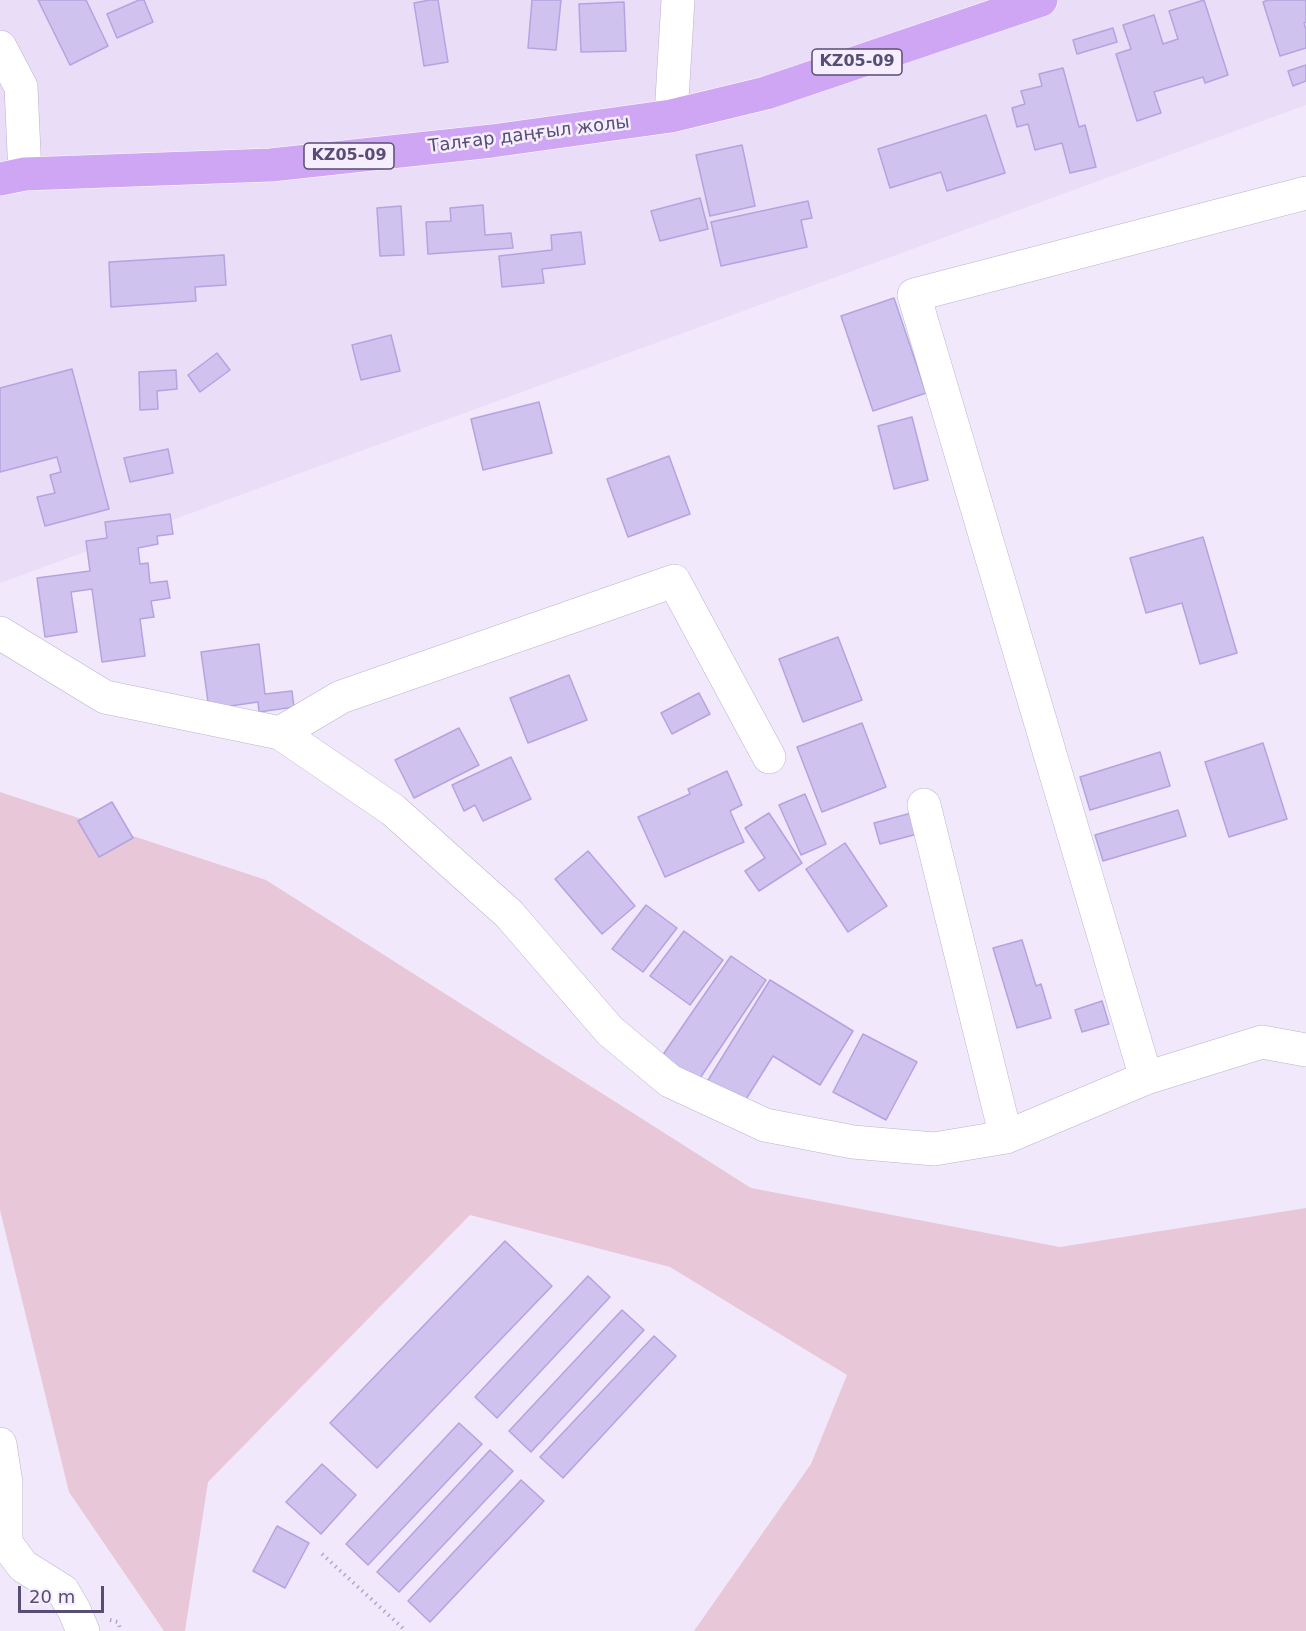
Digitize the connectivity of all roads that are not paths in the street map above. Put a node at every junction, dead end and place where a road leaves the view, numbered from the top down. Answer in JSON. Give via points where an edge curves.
{"nodes":[{"id":1,"x":678,"y":0,"type":"edge"},
{"id":2,"x":1041,"y":0,"type":"edge"},
{"id":3,"x":0,"y":47,"type":"edge"},
{"id":4,"x":671,"y":116,"type":"junction"},
{"id":5,"x":13,"y":176,"type":"edge"},
{"id":6,"x":1306,"y":193,"type":"edge"},
{"id":7,"x":0,"y":633,"type":"edge"},
{"id":8,"x":280,"y":733,"type":"junction"},
{"id":9,"x":769,"y":757,"type":"dead end"},
{"id":10,"x":924,"y":805,"type":"dead end"},
{"id":11,"x":1306,"y":1050,"type":"edge"},
{"id":12,"x":1146,"y":1078,"type":"junction"},
{"id":13,"x":1006,"y":1137,"type":"junction"},
{"id":14,"x":0,"y":1444,"type":"edge"},
{"id":15,"x":3,"y":1495,"type":"edge"},
{"id":16,"x":83,"y":1631,"type":"edge"}],
"edges":[{"from":1,"to":4,"type":"street"},
{"from":2,"to":4,"type":"main road","name":"Талғар даңғыл жолы","number":"KZ05-09","via":[[766,93]]},
{"from":3,"to":5,"type":"street","via":[[21,87]]},
{"from":4,"to":5,"type":"main road","name":"Талғар даңғыл жолы","number":"KZ05-09","via":[[492,141],[271,165]]},
{"from":6,"to":12,"type":"street","via":[[914,295]]},
{"from":7,"to":8,"type":"street","via":[[105,697]]},
{"from":8,"to":9,"type":"street","via":[[341,697],[674,581]]},
{"from":8,"to":13,"type":"street","via":[[393,810],[509,914],[610,1031],[670,1081],[765,1125],[853,1143],[934,1149]]},
{"from":10,"to":13,"type":"street"},
{"from":11,"to":12,"type":"street","via":[[1262,1042]]},
{"from":12,"to":13,"type":"street"},
{"from":14,"to":15,"type":"street"},
{"from":15,"to":16,"type":"street","via":[[6,1543],[23,1566],[63,1591]]}]}
